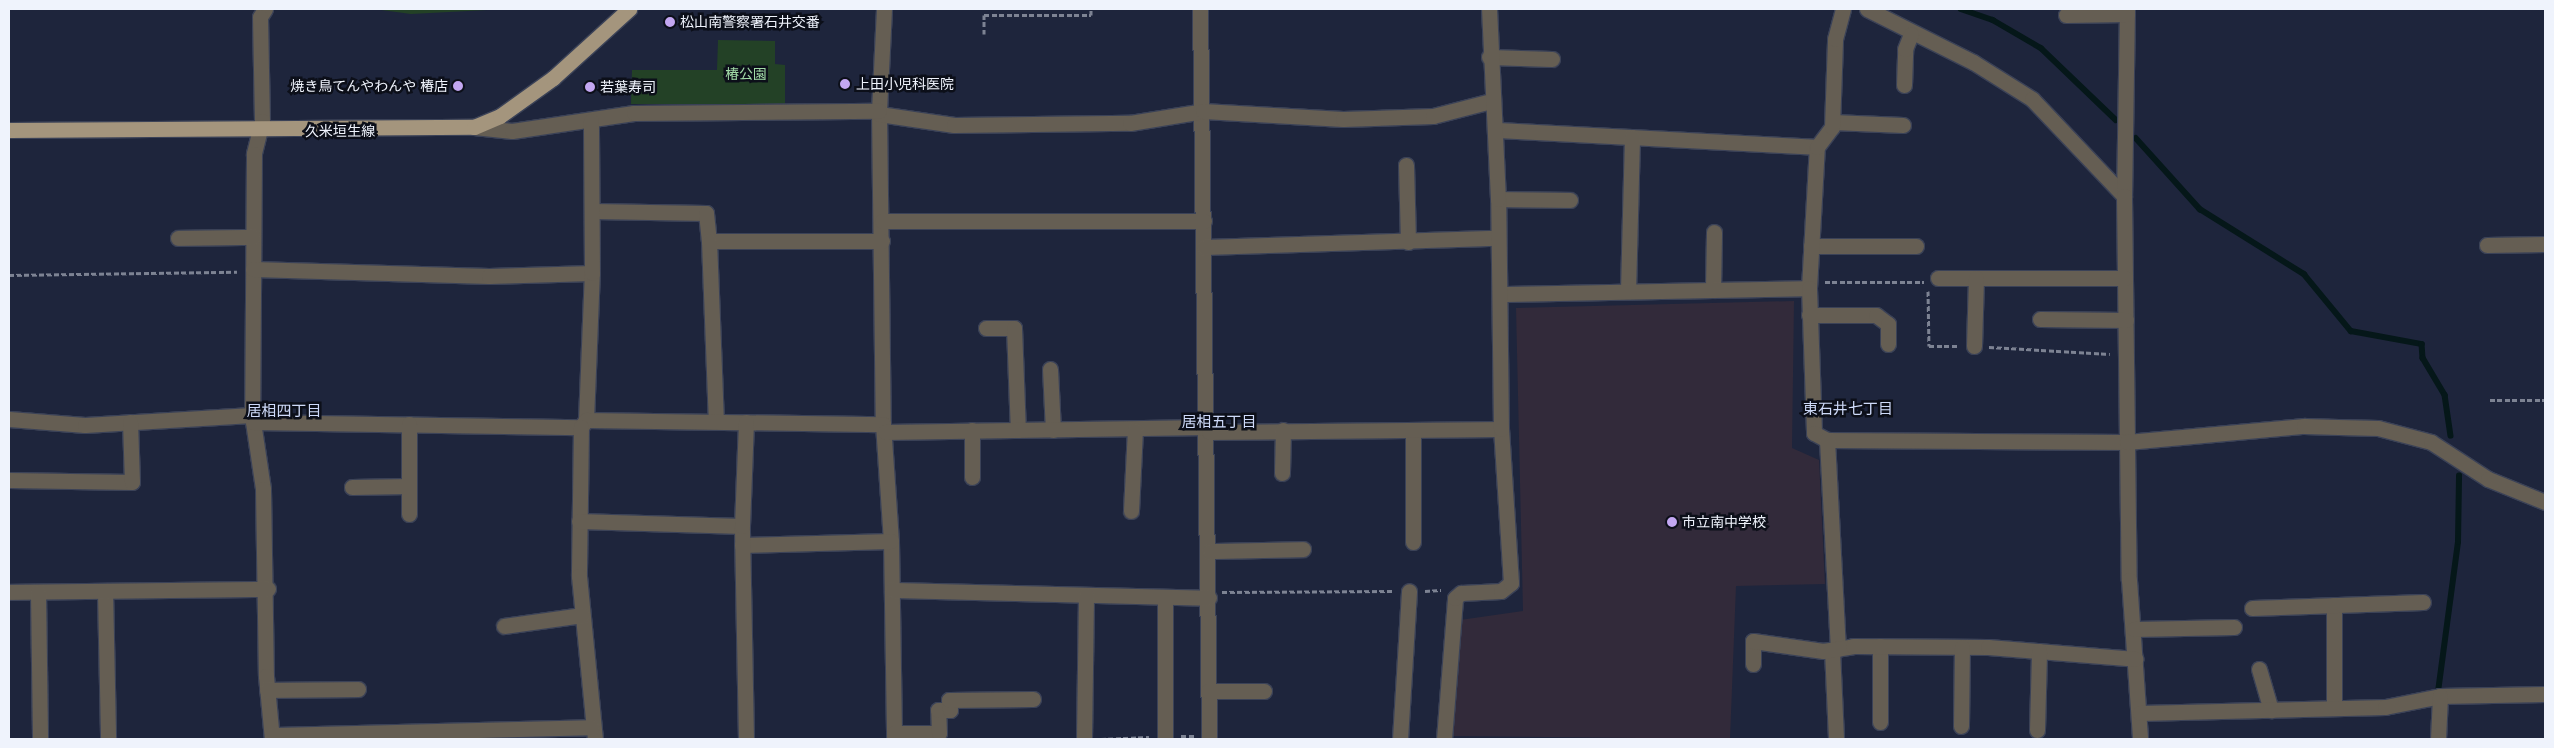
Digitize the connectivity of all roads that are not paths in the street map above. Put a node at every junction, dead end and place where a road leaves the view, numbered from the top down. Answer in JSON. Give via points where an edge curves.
{"nodes":[{"id":1,"x":265,"y":9,"type":"edge"},
{"id":2,"x":629,"y":9,"type":"edge"},
{"id":3,"x":884,"y":9,"type":"edge"},
{"id":4,"x":1200,"y":9,"type":"edge"},
{"id":5,"x":1489,"y":9,"type":"edge"},
{"id":6,"x":1843,"y":9,"type":"edge"},
{"id":7,"x":1867,"y":9,"type":"edge"},
{"id":8,"x":2127,"y":12,"type":"edge"},
{"id":9,"x":2066,"y":15,"type":"dead end"},
{"id":10,"x":1911,"y":34,"type":"junction"},
{"id":11,"x":1489,"y":57,"type":"junction"},
{"id":12,"x":1552,"y":58,"type":"dead end"},
{"id":13,"x":1904,"y":85,"type":"dead end"},
{"id":14,"x":1492,"y":101,"type":"junction"},
{"id":15,"x":1203,"y":111,"type":"junction"},
{"id":16,"x":879,"y":112,"type":"junction"},
{"id":17,"x":591,"y":121,"type":"junction"},
{"id":18,"x":1833,"y":122,"type":"junction"},
{"id":19,"x":1904,"y":125,"type":"dead end"},
{"id":20,"x":474,"y":127,"type":"junction"},
{"id":21,"x":9,"y":130,"type":"edge"},
{"id":22,"x":1496,"y":130,"type":"junction"},
{"id":23,"x":258,"y":132,"type":"junction"},
{"id":24,"x":1632,"y":138,"type":"junction"},
{"id":25,"x":1817,"y":147,"type":"junction"},
{"id":26,"x":1406,"y":165,"type":"dead end"},
{"id":27,"x":2124,"y":196,"type":"junction"},
{"id":28,"x":1498,"y":199,"type":"junction"},
{"id":29,"x":1570,"y":200,"type":"dead end"},
{"id":30,"x":593,"y":211,"type":"junction"},
{"id":31,"x":882,"y":222,"type":"junction"},
{"id":32,"x":1204,"y":222,"type":"junction"},
{"id":33,"x":1714,"y":232,"type":"dead end"},
{"id":34,"x":253,"y":237,"type":"junction"},
{"id":35,"x":178,"y":238,"type":"dead end"},
{"id":36,"x":1497,"y":238,"type":"junction"},
{"id":37,"x":709,"y":241,"type":"junction"},
{"id":38,"x":882,"y":241,"type":"junction"},
{"id":39,"x":1408,"y":242,"type":"junction"},
{"id":40,"x":2545,"y":244,"type":"edge"},
{"id":41,"x":2487,"y":245,"type":"dead end"},
{"id":42,"x":1811,"y":246,"type":"junction"},
{"id":43,"x":1916,"y":246,"type":"dead end"},
{"id":44,"x":1204,"y":247,"type":"junction"},
{"id":45,"x":253,"y":270,"type":"junction"},
{"id":46,"x":592,"y":273,"type":"junction"},
{"id":47,"x":1938,"y":278,"type":"dead end"},
{"id":48,"x":1976,"y":278,"type":"junction"},
{"id":49,"x":2125,"y":278,"type":"junction"},
{"id":50,"x":1809,"y":288,"type":"junction"},
{"id":51,"x":1713,"y":290,"type":"junction"},
{"id":52,"x":1628,"y":291,"type":"junction"},
{"id":53,"x":1500,"y":294,"type":"junction"},
{"id":54,"x":1809,"y":316,"type":"junction"},
{"id":55,"x":2040,"y":320,"type":"dead end"},
{"id":56,"x":2126,"y":320,"type":"junction"},
{"id":57,"x":986,"y":328,"type":"dead end"},
{"id":58,"x":1888,"y":344,"type":"dead end"},
{"id":59,"x":1974,"y":346,"type":"dead end"},
{"id":60,"x":1050,"y":370,"type":"dead end"},
{"id":61,"x":252,"y":418,"type":"junction"},
{"id":62,"x":9,"y":419,"type":"edge"},
{"id":63,"x":716,"y":421,"type":"junction"},
{"id":64,"x":130,"y":422,"type":"junction"},
{"id":65,"x":746,"y":422,"type":"junction"},
{"id":66,"x":583,"y":423,"type":"junction"},
{"id":67,"x":410,"y":424,"type":"junction"},
{"id":68,"x":884,"y":428,"type":"junction"},
{"id":69,"x":1208,"y":429,"type":"junction"},
{"id":70,"x":1501,"y":429,"type":"junction"},
{"id":71,"x":972,"y":430,"type":"junction"},
{"id":72,"x":1018,"y":430,"type":"junction"},
{"id":73,"x":1053,"y":430,"type":"junction"},
{"id":74,"x":1135,"y":430,"type":"junction"},
{"id":75,"x":1283,"y":430,"type":"junction"},
{"id":76,"x":1412,"y":430,"type":"junction"},
{"id":77,"x":1827,"y":440,"type":"junction"},
{"id":78,"x":2127,"y":442,"type":"junction"},
{"id":79,"x":1282,"y":473,"type":"dead end"},
{"id":80,"x":972,"y":477,"type":"dead end"},
{"id":81,"x":9,"y":480,"type":"edge"},
{"id":82,"x":409,"y":486,"type":"junction"},
{"id":83,"x":352,"y":487,"type":"dead end"},
{"id":84,"x":2545,"y":502,"type":"edge"},
{"id":85,"x":1131,"y":510,"type":"dead end"},
{"id":86,"x":409,"y":514,"type":"dead end"},
{"id":87,"x":579,"y":522,"type":"junction"},
{"id":88,"x":742,"y":526,"type":"junction"},
{"id":89,"x":891,"y":541,"type":"junction"},
{"id":90,"x":1413,"y":542,"type":"dead end"},
{"id":91,"x":742,"y":545,"type":"junction"},
{"id":92,"x":1303,"y":549,"type":"dead end"},
{"id":93,"x":1210,"y":550,"type":"junction"},
{"id":94,"x":268,"y":589,"type":"junction"},
{"id":95,"x":892,"y":590,"type":"junction"},
{"id":96,"x":104,"y":591,"type":"junction"},
{"id":97,"x":1409,"y":591,"type":"road end"},
{"id":98,"x":9,"y":592,"type":"edge"},
{"id":99,"x":38,"y":592,"type":"junction"},
{"id":100,"x":1086,"y":595,"type":"junction"},
{"id":101,"x":1209,"y":595,"type":"junction"},
{"id":102,"x":1165,"y":597,"type":"junction"},
{"id":103,"x":2423,"y":602,"type":"dead end"},
{"id":104,"x":2334,"y":606,"type":"junction"},
{"id":105,"x":2252,"y":608,"type":"dead end"},
{"id":106,"x":582,"y":614,"type":"junction"},
{"id":107,"x":504,"y":626,"type":"dead end"},
{"id":108,"x":2234,"y":627,"type":"dead end"},
{"id":109,"x":2134,"y":629,"type":"junction"},
{"id":110,"x":1880,"y":646,"type":"junction"},
{"id":111,"x":1962,"y":647,"type":"junction"},
{"id":112,"x":1835,"y":649,"type":"junction"},
{"id":113,"x":2039,"y":651,"type":"junction"},
{"id":114,"x":2136,"y":660,"type":"junction"},
{"id":115,"x":1753,"y":664,"type":"dead end"},
{"id":116,"x":2259,"y":668,"type":"dead end"},
{"id":117,"x":358,"y":688,"type":"dead end"},
{"id":118,"x":267,"y":690,"type":"junction"},
{"id":119,"x":1208,"y":691,"type":"junction"},
{"id":120,"x":1264,"y":691,"type":"dead end"},
{"id":121,"x":2545,"y":694,"type":"edge"},
{"id":122,"x":2440,"y":696,"type":"junction"},
{"id":123,"x":1033,"y":699,"type":"dead end"},
{"id":124,"x":2334,"y":708,"type":"junction"},
{"id":125,"x":2272,"y":710,"type":"junction"},
{"id":126,"x":2140,"y":713,"type":"junction"},
{"id":127,"x":1880,"y":722,"type":"dead end"},
{"id":128,"x":1961,"y":726,"type":"dead end"},
{"id":129,"x":2038,"y":730,"type":"dead end"},
{"id":130,"x":594,"y":733,"type":"edge"},
{"id":131,"x":894,"y":736,"type":"edge"},
{"id":132,"x":272,"y":737,"type":"edge"},
{"id":133,"x":1165,"y":737,"type":"road end"},
{"id":134,"x":1209,"y":737,"type":"edge"},
{"id":135,"x":40,"y":739,"type":"edge"},
{"id":136,"x":108,"y":739,"type":"edge"},
{"id":137,"x":746,"y":739,"type":"edge"},
{"id":138,"x":1084,"y":739,"type":"edge"},
{"id":139,"x":1400,"y":739,"type":"edge"},
{"id":140,"x":1444,"y":739,"type":"edge"},
{"id":141,"x":1836,"y":739,"type":"edge"},
{"id":142,"x":2140,"y":739,"type":"edge"},
{"id":143,"x":2438,"y":739,"type":"edge"}],
"edges":[{"from":1,"to":23,"type":"street","via":[[260,17],[262,121]]},
{"from":2,"to":20,"type":"main road","name":"久米垣生線","via":[[553,78],[500,116]]},
{"from":3,"to":16,"type":"street"},
{"from":4,"to":15,"type":"street"},
{"from":5,"to":11,"type":"street"},
{"from":6,"to":18,"type":"street","via":[[1835,40]]},
{"from":7,"to":10,"type":"street"},
{"from":8,"to":9,"type":"street"},
{"from":8,"to":27,"type":"street"},
{"from":10,"to":13,"type":"street","via":[[1905,48]]},
{"from":10,"to":27,"type":"street","via":[[1972,62],[2032,99]]},
{"from":11,"to":12,"type":"street"},
{"from":11,"to":14,"type":"street"},
{"from":14,"to":15,"type":"street","via":[[1433,116],[1343,119]]},
{"from":14,"to":22,"type":"street"},
{"from":15,"to":16,"type":"street","via":[[1130,123],[954,125]]},
{"from":15,"to":32,"type":"street"},
{"from":16,"to":17,"type":"street","via":[[634,113]]},
{"from":16,"to":31,"type":"street"},
{"from":17,"to":20,"type":"street","via":[[512,131]]},
{"from":17,"to":30,"type":"street"},
{"from":18,"to":19,"type":"street"},
{"from":18,"to":25,"type":"street","via":[[1827,140]]},
{"from":20,"to":23,"type":"main road","name":"久米垣生線"},
{"from":21,"to":23,"type":"main road","name":"久米垣生線"},
{"from":22,"to":24,"type":"street"},
{"from":22,"to":28,"type":"street"},
{"from":23,"to":34,"type":"street"},
{"from":24,"to":25,"type":"street"},
{"from":24,"to":52,"type":"street"},
{"from":25,"to":42,"type":"street"},
{"from":26,"to":39,"type":"street"},
{"from":27,"to":49,"type":"street"},
{"from":28,"to":29,"type":"street"},
{"from":28,"to":36,"type":"street"},
{"from":30,"to":37,"type":"street","via":[[706,213]]},
{"from":30,"to":46,"type":"street"},
{"from":31,"to":32,"type":"street"},
{"from":31,"to":38,"type":"street"},
{"from":32,"to":44,"type":"street"},
{"from":33,"to":51,"type":"street"},
{"from":34,"to":35,"type":"street"},
{"from":34,"to":45,"type":"street"},
{"from":36,"to":39,"type":"street"},
{"from":36,"to":53,"type":"street"},
{"from":37,"to":38,"type":"street"},
{"from":37,"to":63,"type":"street"},
{"from":38,"to":68,"type":"street"},
{"from":39,"to":44,"type":"street"},
{"from":40,"to":41,"type":"street"},
{"from":42,"to":43,"type":"street"},
{"from":42,"to":50,"type":"street"},
{"from":44,"to":69,"type":"street"},
{"from":45,"to":46,"type":"street","via":[[490,276]]},
{"from":45,"to":61,"type":"street"},
{"from":46,"to":66,"type":"street"},
{"from":47,"to":48,"type":"street"},
{"from":48,"to":49,"type":"street"},
{"from":48,"to":59,"type":"street"},
{"from":49,"to":56,"type":"street"},
{"from":50,"to":51,"type":"street"},
{"from":50,"to":54,"type":"street"},
{"from":51,"to":52,"type":"street"},
{"from":52,"to":53,"type":"street"},
{"from":53,"to":70,"type":"street"},
{"from":54,"to":58,"type":"street","via":[[1876,315],[1888,324]]},
{"from":54,"to":77,"type":"street","via":[[1814,434]]},
{"from":55,"to":56,"type":"street"},
{"from":56,"to":78,"type":"street"},
{"from":57,"to":72,"type":"street","via":[[1014,328]]},
{"from":60,"to":73,"type":"street"},
{"from":61,"to":64,"type":"street"},
{"from":61,"to":67,"type":"street"},
{"from":61,"to":94,"type":"street","via":[[263,489]]},
{"from":62,"to":64,"type":"street","via":[[85,425]]},
{"from":63,"to":65,"type":"street"},
{"from":63,"to":66,"type":"street"},
{"from":64,"to":81,"type":"street","via":[[132,482]]},
{"from":65,"to":68,"type":"street"},
{"from":65,"to":88,"type":"street"},
{"from":66,"to":67,"type":"street"},
{"from":66,"to":87,"type":"street"},
{"from":67,"to":82,"type":"street"},
{"from":68,"to":71,"type":"street"},
{"from":68,"to":89,"type":"street"},
{"from":69,"to":74,"type":"street"},
{"from":69,"to":75,"type":"street"},
{"from":69,"to":93,"type":"street"},
{"from":70,"to":76,"type":"street"},
{"from":70,"to":140,"type":"street","via":[[1510,583],[1501,591],[1457,594]]},
{"from":71,"to":72,"type":"street"},
{"from":71,"to":80,"type":"street"},
{"from":72,"to":73,"type":"street"},
{"from":73,"to":74,"type":"street"},
{"from":74,"to":85,"type":"street"},
{"from":75,"to":76,"type":"street"},
{"from":75,"to":79,"type":"street"},
{"from":76,"to":90,"type":"street"},
{"from":77,"to":78,"type":"street"},
{"from":77,"to":112,"type":"street"},
{"from":78,"to":84,"type":"street","via":[[2304,426],[2378,428],[2431,442],[2488,479]]},
{"from":78,"to":109,"type":"street"},
{"from":82,"to":83,"type":"street"},
{"from":82,"to":86,"type":"street"},
{"from":87,"to":88,"type":"street"},
{"from":87,"to":106,"type":"street"},
{"from":88,"to":91,"type":"street"},
{"from":89,"to":91,"type":"street"},
{"from":89,"to":95,"type":"street"},
{"from":91,"to":137,"type":"street"},
{"from":92,"to":93,"type":"street"},
{"from":93,"to":101,"type":"street"},
{"from":94,"to":96,"type":"street"},
{"from":94,"to":118,"type":"street"},
{"from":95,"to":100,"type":"street"},
{"from":95,"to":131,"type":"street"},
{"from":96,"to":99,"type":"street"},
{"from":96,"to":136,"type":"street"},
{"from":97,"to":139,"type":"street"},
{"from":98,"to":99,"type":"street"},
{"from":99,"to":135,"type":"street"},
{"from":100,"to":102,"type":"street"},
{"from":100,"to":138,"type":"street"},
{"from":101,"to":102,"type":"street"},
{"from":101,"to":119,"type":"street"},
{"from":102,"to":133,"type":"street"},
{"from":103,"to":104,"type":"street"},
{"from":104,"to":105,"type":"street"},
{"from":104,"to":124,"type":"street"},
{"from":106,"to":107,"type":"street"},
{"from":106,"to":130,"type":"street"},
{"from":108,"to":109,"type":"street"},
{"from":109,"to":114,"type":"street"},
{"from":110,"to":111,"type":"street"},
{"from":110,"to":112,"type":"street"},
{"from":110,"to":127,"type":"street"},
{"from":111,"to":113,"type":"street"},
{"from":111,"to":128,"type":"street"},
{"from":112,"to":115,"type":"street","via":[[1753,641]]},
{"from":112,"to":141,"type":"street"},
{"from":113,"to":114,"type":"street"},
{"from":113,"to":129,"type":"street"},
{"from":114,"to":126,"type":"street"},
{"from":116,"to":125,"type":"street"},
{"from":117,"to":118,"type":"street"},
{"from":118,"to":132,"type":"street"},
{"from":119,"to":120,"type":"street"},
{"from":119,"to":134,"type":"street"},
{"from":121,"to":122,"type":"street"},
{"from":122,"to":124,"type":"street","via":[[2402,706]]},
{"from":122,"to":143,"type":"street"},
{"from":123,"to":131,"type":"street","via":[[949,700],[950,710],[938,710],[939,732]]},
{"from":124,"to":125,"type":"street"},
{"from":125,"to":126,"type":"street"},
{"from":126,"to":142,"type":"street"},
{"from":130,"to":132,"type":"street"}]}
